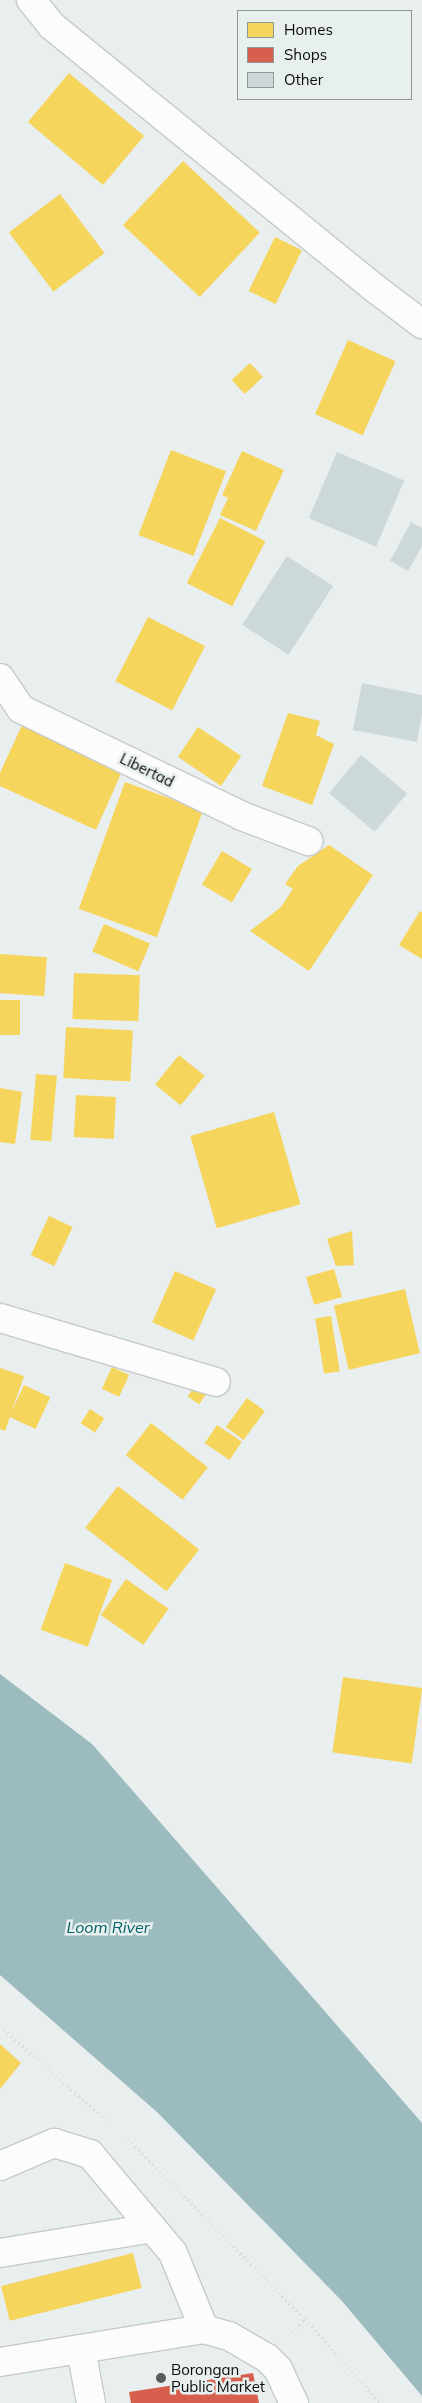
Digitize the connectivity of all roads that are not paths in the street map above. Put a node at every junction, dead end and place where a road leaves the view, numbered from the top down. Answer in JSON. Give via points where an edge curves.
{"nodes":[{"id":1,"x":31,"y":0,"type":"edge"},
{"id":2,"x":422,"y":324,"type":"edge"},
{"id":3,"x":0,"y":678,"type":"edge"},
{"id":4,"x":308,"y":841,"type":"dead end"},
{"id":5,"x":0,"y":1318,"type":"edge"},
{"id":6,"x":216,"y":1382,"type":"dead end"},
{"id":7,"x":0,"y":2166,"type":"edge"},
{"id":8,"x":152,"y":2228,"type":"junction"},
{"id":9,"x":0,"y":2253,"type":"edge"},
{"id":10,"x":204,"y":2329,"type":"junction"},
{"id":11,"x":81,"y":2349,"type":"junction"},
{"id":12,"x":0,"y":2362,"type":"edge"},
{"id":13,"x":91,"y":2403,"type":"edge"},
{"id":14,"x":294,"y":2403,"type":"edge"}],
"edges":[{"from":1,"to":2,"type":"street","via":[[52,26]]},
{"from":3,"to":4,"type":"street","name":"Libertad","via":[[21,709],[242,816]]},
{"from":5,"to":6,"type":"street"},
{"from":7,"to":8,"type":"street","via":[[54,2143],[90,2154]]},
{"from":8,"to":9,"type":"street"},
{"from":8,"to":10,"type":"street","via":[[173,2252]]},
{"from":10,"to":11,"type":"street"},
{"from":10,"to":14,"type":"street","via":[[229,2336],[267,2358],[278,2369]]},
{"from":11,"to":12,"type":"street"},
{"from":11,"to":13,"type":"street"}]}
